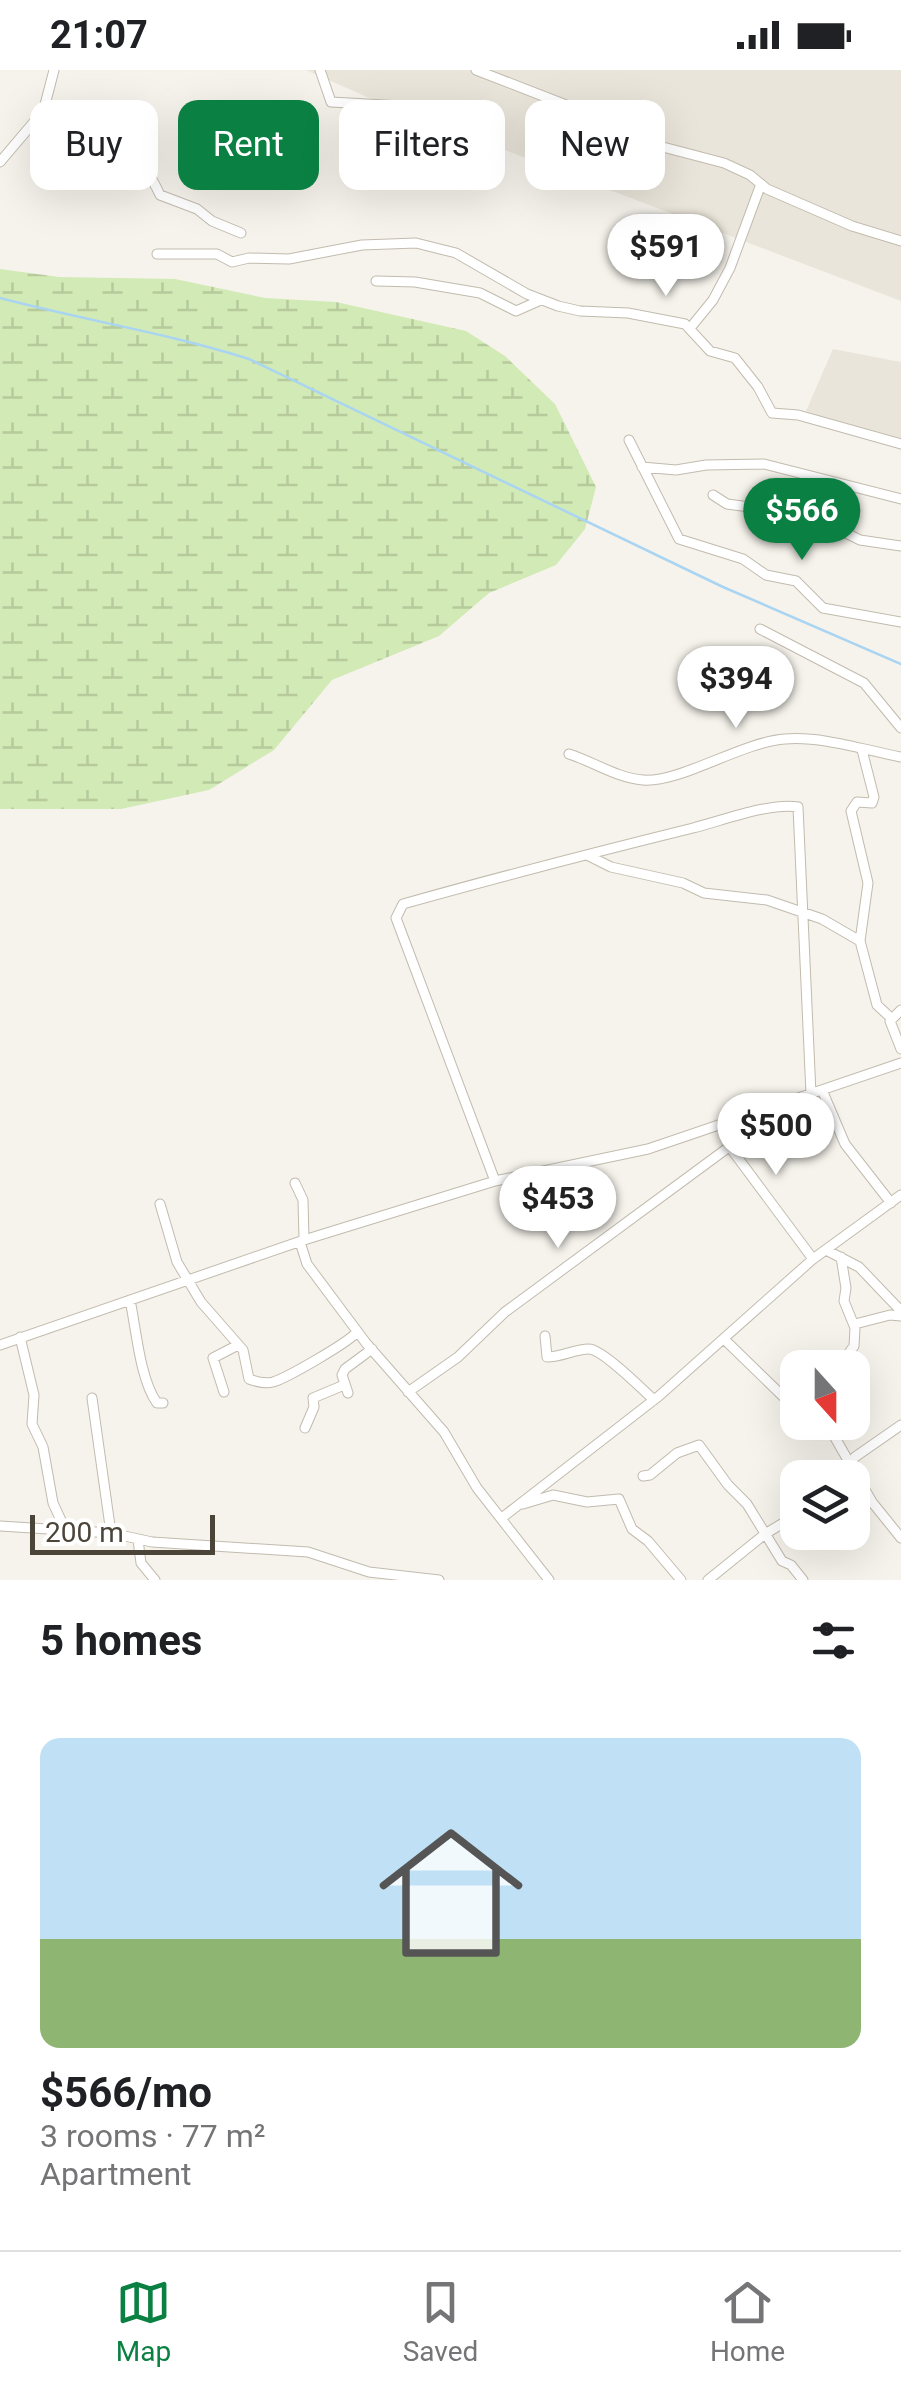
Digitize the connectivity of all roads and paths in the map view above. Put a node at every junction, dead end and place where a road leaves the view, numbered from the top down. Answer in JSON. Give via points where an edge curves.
{"nodes":[{"id":1,"x":54,"y":70,"type":"edge"},
{"id":2,"x":320,"y":70,"type":"edge"},
{"id":3,"x":476,"y":70,"type":"edge"},
{"id":4,"x":47,"y":100,"type":"edge"},
{"id":5,"x":339,"y":102,"type":"edge"},
{"id":6,"x":30,"y":127,"type":"edge"},
{"id":7,"x":0,"y":162,"type":"edge"},
{"id":8,"x":761,"y":184,"type":"junction"},
{"id":9,"x":157,"y":190,"type":"edge"},
{"id":10,"x":241,"y":234,"type":"dead end"},
{"id":11,"x":901,"y":242,"type":"edge"},
{"id":12,"x":157,"y":254,"type":"dead end"},
{"id":13,"x":376,"y":281,"type":"dead end"},
{"id":14,"x":541,"y":300,"type":"junction"},
{"id":15,"x":691,"y":327,"type":"junction"},
{"id":16,"x":629,"y":440,"type":"dead end"},
{"id":17,"x":901,"y":444,"type":"edge"},
{"id":18,"x":642,"y":467,"type":"junction"},
{"id":19,"x":714,"y":495,"type":"dead end"},
{"id":20,"x":901,"y":499,"type":"edge"},
{"id":21,"x":901,"y":546,"type":"edge"},
{"id":22,"x":901,"y":622,"type":"edge"},
{"id":23,"x":760,"y":629,"type":"dead end"},
{"id":24,"x":901,"y":728,"type":"edge"},
{"id":25,"x":862,"y":750,"type":"junction"},
{"id":26,"x":569,"y":754,"type":"dead end"},
{"id":27,"x":901,"y":757,"type":"edge"},
{"id":28,"x":587,"y":855,"type":"junction"},
{"id":29,"x":804,"y":912,"type":"junction"},
{"id":30,"x":860,"y":941,"type":"junction"},
{"id":31,"x":901,"y":1010,"type":"edge"},
{"id":32,"x":891,"y":1018,"type":"junction"},
{"id":33,"x":901,"y":1049,"type":"edge"},
{"id":34,"x":901,"y":1063,"type":"edge"},
{"id":35,"x":817,"y":1092,"type":"junction"},
{"id":36,"x":785,"y":1103,"type":"junction"},
{"id":37,"x":732,"y":1144,"type":"junction"},
{"id":38,"x":495,"y":1181,"type":"junction"},
{"id":39,"x":295,"y":1183,"type":"dead end"},
{"id":40,"x":901,"y":1195,"type":"edge"},
{"id":41,"x":890,"y":1203,"type":"junction"},
{"id":42,"x":160,"y":1204,"type":"dead end"},
{"id":43,"x":302,"y":1241,"type":"junction"},
{"id":44,"x":826,"y":1250,"type":"junction"},
{"id":45,"x":840,"y":1257,"type":"junction"},
{"id":46,"x":813,"y":1259,"type":"junction"},
{"id":47,"x":186,"y":1280,"type":"junction"},
{"id":48,"x":130,"y":1300,"type":"junction"},
{"id":49,"x":901,"y":1314,"type":"edge"},
{"id":50,"x":854,"y":1324,"type":"junction"},
{"id":51,"x":358,"y":1332,"type":"junction"},
{"id":52,"x":545,"y":1336,"type":"dead end"},
{"id":53,"x":20,"y":1338,"type":"junction"},
{"id":54,"x":725,"y":1340,"type":"junction"},
{"id":55,"x":0,"y":1345,"type":"edge"},
{"id":56,"x":238,"y":1345,"type":"junction"},
{"id":57,"x":372,"y":1350,"type":"junction"},
{"id":58,"x":851,"y":1350,"type":"edge"},
{"id":59,"x":224,"y":1392,"type":"dead end"},
{"id":60,"x":408,"y":1392,"type":"junction"},
{"id":61,"x":780,"y":1393,"type":"edge"},
{"id":62,"x":92,"y":1398,"type":"dead end"},
{"id":63,"x":654,"y":1400,"type":"junction"},
{"id":64,"x":163,"y":1403,"type":"dead end"},
{"id":65,"x":901,"y":1426,"type":"edge"},
{"id":66,"x":305,"y":1428,"type":"dead end"},
{"id":67,"x":856,"y":1460,"type":"edge"},
{"id":68,"x":643,"y":1476,"type":"dead end"},
{"id":69,"x":870,"y":1499,"type":"edge"},
{"id":70,"x":518,"y":1506,"type":"junction"},
{"id":71,"x":503,"y":1517,"type":"junction"},
{"id":72,"x":780,"y":1525,"type":"edge"},
{"id":73,"x":0,"y":1526,"type":"edge"},
{"id":74,"x":66,"y":1529,"type":"junction"},
{"id":75,"x":111,"y":1533,"type":"junction"},
{"id":76,"x":765,"y":1534,"type":"junction"},
{"id":77,"x":901,"y":1538,"type":"edge"},
{"id":78,"x":138,"y":1540,"type":"junction"},
{"id":79,"x":155,"y":1580,"type":"edge"},
{"id":80,"x":439,"y":1580,"type":"edge"},
{"id":81,"x":550,"y":1580,"type":"edge"},
{"id":82,"x":681,"y":1580,"type":"edge"},
{"id":83,"x":708,"y":1580,"type":"edge"},
{"id":84,"x":803,"y":1580,"type":"edge"}],
"edges":[{"from":1,"to":4,"type":"street"},
{"from":2,"to":5,"type":"street","via":[[331,102]]},
{"from":3,"to":8,"type":"street","via":[[659,146],[724,163]]},
{"from":6,"to":7,"type":"street"},
{"from":8,"to":11,"type":"street"},
{"from":8,"to":15,"type":"street","via":[[724,280]]},
{"from":9,"to":10,"type":"street"},
{"from":12,"to":14,"type":"street","via":[[217,254],[232,262],[416,243],[456,253]]},
{"from":13,"to":14,"type":"street","via":[[480,294],[516,311]]},
{"from":14,"to":15,"type":"street"},
{"from":15,"to":17,"type":"street","via":[[710,351],[735,358],[772,413]]},
{"from":16,"to":18,"type":"street"},
{"from":18,"to":20,"type":"street","via":[[764,464]]},
{"from":18,"to":22,"type":"street","via":[[678,540],[796,581],[823,608]]},
{"from":19,"to":21,"type":"street","via":[[772,517],[824,522],[860,540]]},
{"from":23,"to":24,"type":"street","via":[[864,683]]},
{"from":25,"to":26,"type":"street","via":[[784,738],[650,780]]},
{"from":25,"to":27,"type":"street"},
{"from":25,"to":30,"type":"street","via":[[874,798],[850,811],[868,883]]},
{"from":28,"to":29,"type":"street","via":[[704,893],[758,897]]},
{"from":28,"to":29,"type":"street","via":[[748,814],[798,808]]},
{"from":28,"to":38,"type":"street","via":[[398,910]]},
{"from":29,"to":30,"type":"street"},
{"from":29,"to":35,"type":"street"},
{"from":30,"to":32,"type":"street","via":[[877,1005]]},
{"from":31,"to":32,"type":"street"},
{"from":32,"to":33,"type":"street"},
{"from":34,"to":35,"type":"street"},
{"from":35,"to":36,"type":"street"},
{"from":35,"to":41,"type":"street","via":[[845,1144]]},
{"from":36,"to":37,"type":"street"},
{"from":36,"to":38,"type":"street","via":[[648,1149]]},
{"from":37,"to":46,"type":"street"},
{"from":37,"to":60,"type":"street"},
{"from":38,"to":43,"type":"street"},
{"from":39,"to":43,"type":"street","via":[[303,1200]]},
{"from":40,"to":41,"type":"street"},
{"from":41,"to":44,"type":"street"},
{"from":42,"to":47,"type":"street"},
{"from":43,"to":47,"type":"street"},
{"from":43,"to":51,"type":"street","via":[[307,1264]]},
{"from":44,"to":45,"type":"street"},
{"from":44,"to":46,"type":"street"},
{"from":45,"to":49,"type":"street"},
{"from":45,"to":50,"type":"street","via":[[844,1302]]},
{"from":46,"to":54,"type":"street"},
{"from":47,"to":48,"type":"street"},
{"from":47,"to":56,"type":"street"},
{"from":48,"to":53,"type":"street"},
{"from":48,"to":64,"type":"street","via":[[146,1379],[152,1397]]},
{"from":49,"to":50,"type":"street"},
{"from":50,"to":58,"type":"street"},
{"from":51,"to":56,"type":"street","via":[[342,1347],[270,1382],[249,1379]]},
{"from":51,"to":57,"type":"street"},
{"from":52,"to":63,"type":"street","via":[[548,1356],[598,1351]]},
{"from":53,"to":55,"type":"street"},
{"from":53,"to":74,"type":"street","via":[[34,1395],[32,1424]]},
{"from":54,"to":61,"type":"street"},
{"from":54,"to":63,"type":"street"},
{"from":56,"to":59,"type":"street","via":[[214,1358]]},
{"from":57,"to":60,"type":"street"},
{"from":57,"to":66,"type":"street","via":[[345,1369],[346,1389],[314,1398]]},
{"from":60,"to":71,"type":"street"},
{"from":62,"to":75,"type":"street"},
{"from":63,"to":70,"type":"street"},
{"from":65,"to":67,"type":"street"},
{"from":68,"to":76,"type":"street","via":[[699,1445]]},
{"from":69,"to":77,"type":"street"},
{"from":70,"to":71,"type":"street"},
{"from":70,"to":82,"type":"street","via":[[552,1495],[619,1499],[632,1528]]},
{"from":71,"to":81,"type":"street"},
{"from":72,"to":76,"type":"street"},
{"from":73,"to":74,"type":"street"},
{"from":74,"to":75,"type":"street"},
{"from":75,"to":78,"type":"street"},
{"from":76,"to":83,"type":"street"},
{"from":76,"to":84,"type":"street"},
{"from":78,"to":79,"type":"street","via":[[141,1563]]},
{"from":78,"to":80,"type":"street","via":[[308,1552],[369,1572]]}]}
